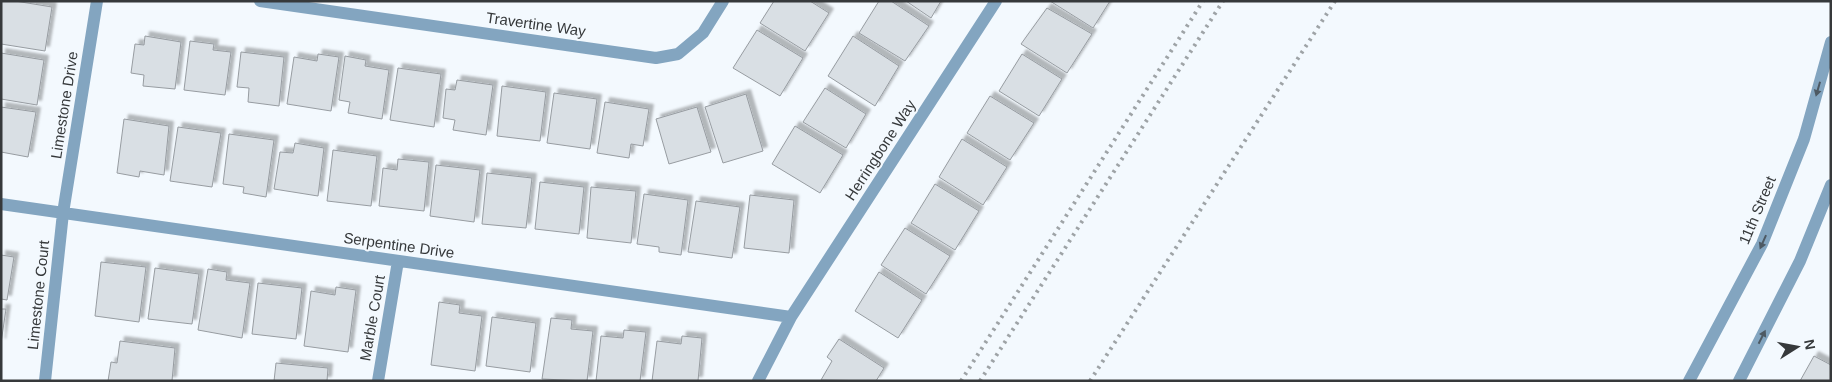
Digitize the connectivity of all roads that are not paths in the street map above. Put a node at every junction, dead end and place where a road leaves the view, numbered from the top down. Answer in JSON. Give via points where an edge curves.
{"nodes":[{"id":1,"x":97,"y":1,"type":"edge"},
{"id":2,"x":260,"y":1,"type":"edge"},
{"id":3,"x":723,"y":1,"type":"edge"},
{"id":4,"x":996,"y":1,"type":"edge"},
{"id":5,"x":1831,"y":42,"type":"edge"},
{"id":6,"x":1831,"y":185,"type":"edge"},
{"id":7,"x":1,"y":204,"type":"edge"},
{"id":8,"x":62,"y":213,"type":"junction"},
{"id":9,"x":398,"y":261,"type":"junction"},
{"id":10,"x":791,"y":317,"type":"junction"},
{"id":11,"x":45,"y":381,"type":"edge"},
{"id":12,"x":378,"y":381,"type":"edge"},
{"id":13,"x":758,"y":381,"type":"edge"},
{"id":14,"x":1689,"y":381,"type":"edge"},
{"id":15,"x":1739,"y":381,"type":"edge"}],
"edges":[{"from":1,"to":8,"type":"street","name":"Limestone Drive"},
{"from":2,"to":3,"type":"street","name":"Travertine Way","via":[[656,58],[678,54],[703,33]]},
{"from":4,"to":10,"type":"street","name":"Herringbone Way"},
{"from":5,"to":14,"type":"street","name":"11th Street","one_way":true,"via":[[1804,138],[1762,244]]},
{"from":15,"to":6,"type":"street","one_way":true,"via":[[1800,261]]},
{"from":7,"to":8,"type":"street","name":"Serpentine Drive"},
{"from":8,"to":9,"type":"street","name":"Serpentine Drive"},
{"from":8,"to":11,"type":"street","name":"Limestone Court"},
{"from":9,"to":10,"type":"street","name":"Serpentine Drive"},
{"from":9,"to":12,"type":"street","name":"Marble Court"},
{"from":10,"to":13,"type":"street","name":"Herringbone Way"}]}
